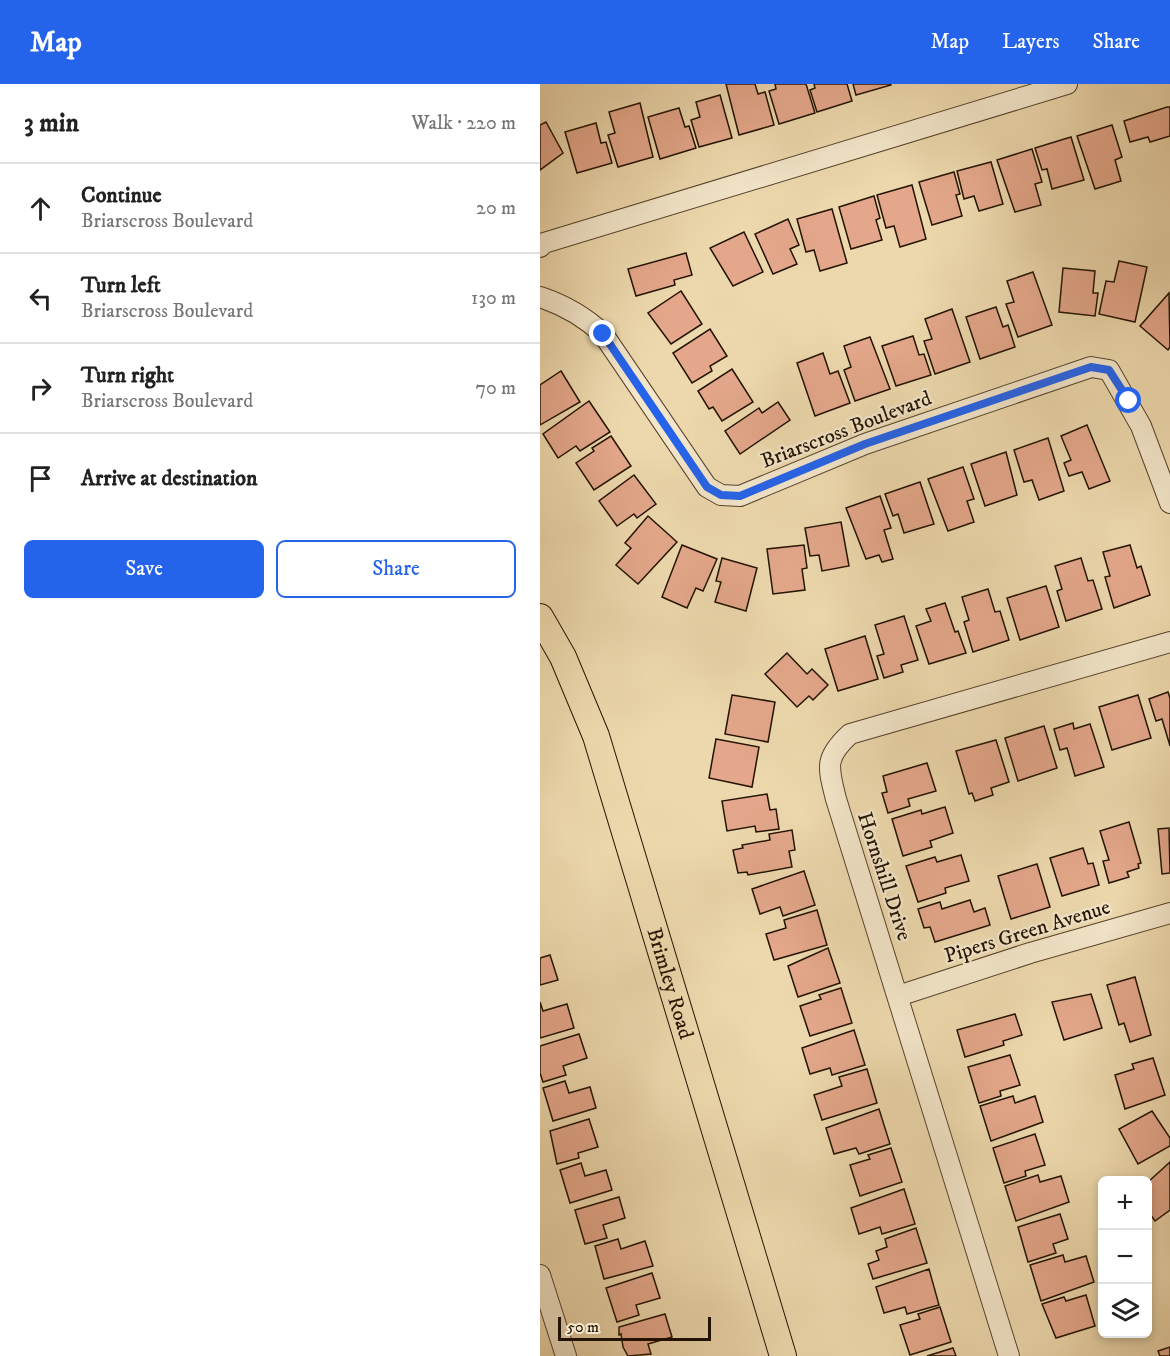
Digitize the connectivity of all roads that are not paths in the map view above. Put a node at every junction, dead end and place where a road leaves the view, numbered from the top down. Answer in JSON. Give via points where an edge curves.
{"nodes":[{"id":1,"x":1067,"y":84,"type":"edge"},
{"id":2,"x":540,"y":247,"type":"edge"},
{"id":3,"x":540,"y":297,"type":"edge"},
{"id":4,"x":1170,"y":503,"type":"edge"},
{"id":5,"x":540,"y":617,"type":"edge"},
{"id":6,"x":1170,"y":642,"type":"edge"},
{"id":7,"x":1170,"y":913,"type":"edge"},
{"id":8,"x":898,"y":996,"type":"junction"},
{"id":9,"x":540,"y":1275,"type":"edge"},
{"id":10,"x":566,"y":1356,"type":"edge"},
{"id":11,"x":783,"y":1356,"type":"edge"},
{"id":12,"x":1009,"y":1356,"type":"edge"}],
"edges":[{"from":1,"to":2,"type":"street"},
{"from":3,"to":4,"type":"street","name":"Briarscross Boulevard","via":[[566,307],[603,334],[707,487],[721,495],[740,496],[865,444],[1091,367],[1109,370],[1129,401]]},
{"from":5,"to":11,"type":"main road","name":"Brimley Road","via":[[563,657],[596,736]]},
{"from":6,"to":8,"type":"street","name":"Hornshill Drive","via":[[850,735],[834,749],[829,768],[836,800]]},
{"from":7,"to":8,"type":"street","name":"Pipers Green Avenue"},
{"from":8,"to":12,"type":"street","name":"Hornshill Drive"},
{"from":9,"to":10,"type":"street"}]}
